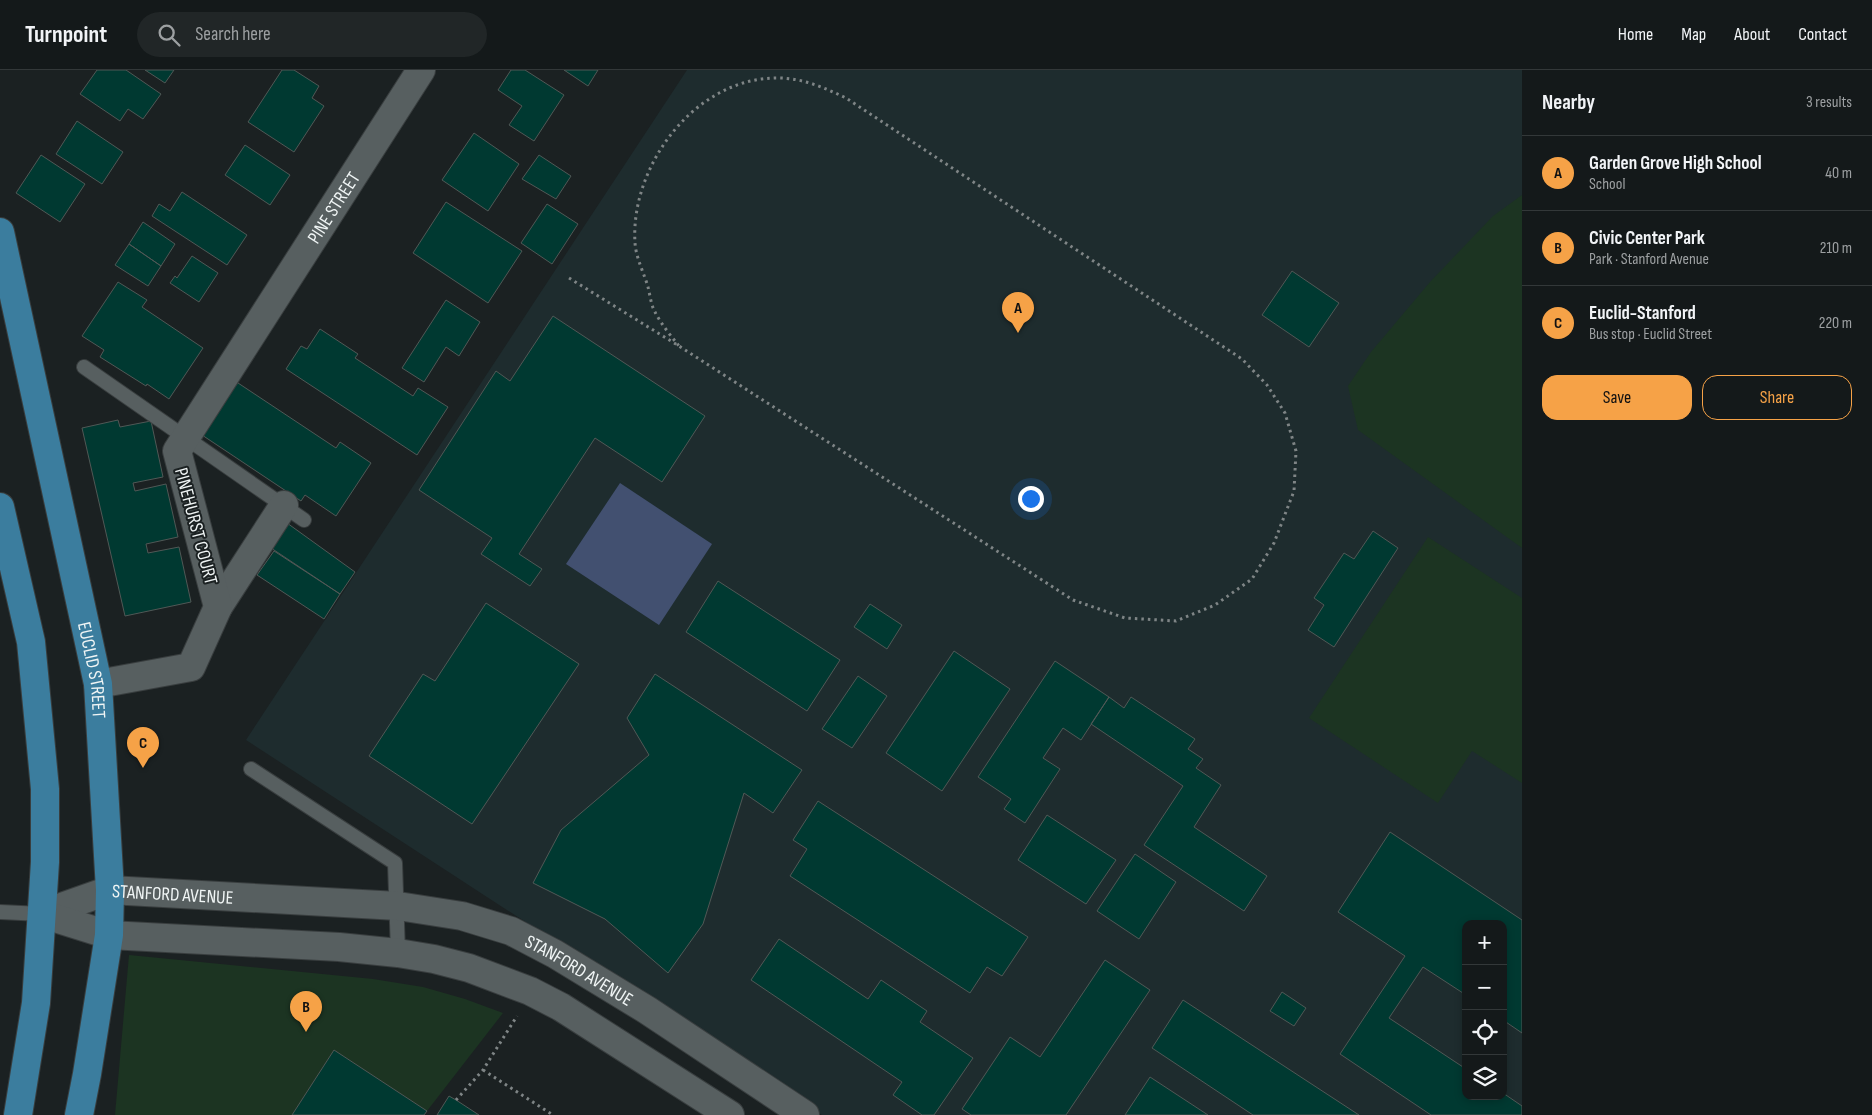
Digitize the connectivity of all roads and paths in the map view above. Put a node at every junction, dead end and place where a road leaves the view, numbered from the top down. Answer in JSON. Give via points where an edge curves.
{"nodes":[{"id":1,"x":421,"y":70,"type":"edge"},
{"id":2,"x":0,"y":232,"type":"edge"},
{"id":3,"x":569,"y":278,"type":"dead end"},
{"id":4,"x":246,"y":345,"type":"joint"},
{"id":5,"x":679,"y":346,"type":"junction"},
{"id":6,"x":84,"y":367,"type":"dead end"},
{"id":7,"x":186,"y":437,"type":"junction"},
{"id":8,"x":0,"y":506,"type":"edge"},
{"id":9,"x":294,"y":512,"type":"joint"},
{"id":10,"x":218,"y":607,"type":"junction"},
{"id":11,"x":98,"y":684,"type":"junction"},
{"id":12,"x":251,"y":769,"type":"dead end"},
{"id":13,"x":110,"y":890,"type":"junction"},
{"id":14,"x":398,"y":906,"type":"junction"},
{"id":15,"x":0,"y":912,"type":"edge"},
{"id":16,"x":42,"y":914,"type":"junction"},
{"id":17,"x":109,"y":935,"type":"junction"},
{"id":18,"x":398,"y":953,"type":"junction"},
{"id":19,"x":530,"y":991,"type":"junction"},
{"id":20,"x":483,"y":1070,"type":"junction"},
{"id":21,"x":456,"y":1100,"type":"dead end"},
{"id":22,"x":18,"y":1115,"type":"edge"},
{"id":23,"x":79,"y":1115,"type":"edge"},
{"id":24,"x":553,"y":1115,"type":"edge"},
{"id":25,"x":730,"y":1115,"type":"edge"},
{"id":26,"x":805,"y":1115,"type":"edge"}],
"edges":[{"from":1,"to":4,"type":"street","name":"PINE STREET"},
{"from":2,"to":11,"type":"main road","name":"EUCLID STREET"},
{"from":3,"to":5,"type":"path"},
{"from":4,"to":7,"type":"street","name":"PINEHURST COURT"},
{"from":5,"to":5,"type":"path","via":[[1073,600],[1125,618],[1176,621],[1216,605],[1252,579],[1274,543],[1294,491],[1296,451],[1284,413],[1267,385],[1242,359],[846,98],[817,84],[778,78],[749,81],[716,94],[690,113],[664,145],[646,178],[636,214],[635,245],[655,312]]},
{"from":6,"to":7,"type":"lane"},
{"from":7,"to":9,"type":"lane"},
{"from":7,"to":10,"type":"street","name":"PINEHURST COURT","via":[[178,451]]},
{"from":8,"to":16,"type":"main road","via":[[31,642],[45,789]]},
{"from":9,"to":10,"type":"street","name":"PINEHURST COURT"},
{"from":10,"to":11,"type":"street","name":"PINEHURST COURT","via":[[191,667]]},
{"from":11,"to":13,"type":"main road","name":"EUCLID STREET"},
{"from":12,"to":14,"type":"lane","via":[[395,863]]},
{"from":13,"to":14,"type":"street","name":"STANFORD AVENUE"},
{"from":13,"to":16,"type":"street","name":"STANFORD AVENUE"},
{"from":13,"to":17,"type":"main road","name":"EUCLID STREET"},
{"from":14,"to":18,"type":"lane"},
{"from":14,"to":26,"type":"street","name":"STANFORD AVENUE","via":[[462,916],[511,931],[600,980]]},
{"from":15,"to":16,"type":"lane"},
{"from":16,"to":17,"type":"street"},
{"from":16,"to":22,"type":"main road","via":[[36,1003]]},
{"from":17,"to":18,"type":"street"},
{"from":17,"to":23,"type":"main road","name":"EUCLID STREET"},
{"from":18,"to":19,"type":"street","via":[[469,968]]},
{"from":19,"to":20,"type":"path"},
{"from":19,"to":25,"type":"street","via":[[578,1017]]},
{"from":20,"to":21,"type":"path"},
{"from":20,"to":24,"type":"path"}]}
